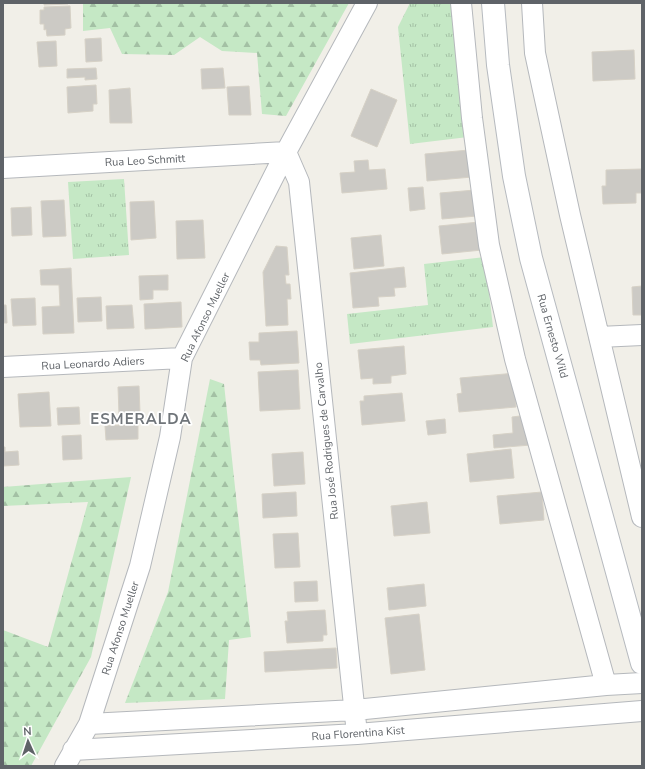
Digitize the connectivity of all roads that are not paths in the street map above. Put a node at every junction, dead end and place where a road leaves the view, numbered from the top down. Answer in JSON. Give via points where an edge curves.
{"nodes":[{"id":1,"x":367,"y":3,"type":"edge"},
{"id":2,"x":461,"y":3,"type":"edge"},
{"id":3,"x":493,"y":3,"type":"edge"},
{"id":4,"x":532,"y":3,"type":"edge"},
{"id":5,"x":286,"y":152,"type":"junction"},
{"id":6,"x":3,"y":167,"type":"edge"},
{"id":7,"x":642,"y":335,"type":"edge"},
{"id":8,"x":599,"y":337,"type":"junction"},
{"id":9,"x":182,"y":358,"type":"junction"},
{"id":10,"x":3,"y":367,"type":"edge"},
{"id":11,"x":642,"y":517,"type":"edge"},
{"id":12,"x":642,"y":663,"type":"edge"},
{"id":13,"x":642,"y":683,"type":"edge"},
{"id":14,"x":606,"y":685,"type":"junction"},
{"id":15,"x":355,"y":710,"type":"junction"},
{"id":16,"x":642,"y":711,"type":"edge"},
{"id":17,"x":89,"y":724,"type":"junction"},
{"id":18,"x":357,"y":734,"type":"junction"},
{"id":19,"x":69,"y":758,"type":"edge"}],
"edges":[{"from":1,"to":5,"type":"street","name":"Rua Afonso Mueller"},
{"from":2,"to":14,"type":"street","via":[[488,245],[515,359]]},
{"from":3,"to":12,"type":"main road","name":"Rua Ernesto Wild","via":[[498,65],[514,176],[531,258]]},
{"from":4,"to":8,"type":"street","via":[[535,52]]},
{"from":5,"to":6,"type":"street","name":"Rua Leo Schmitt"},
{"from":5,"to":9,"type":"street","name":"Rua Afonso Mueller"},
{"from":5,"to":15,"type":"street","name":"Rua José Rodrigues de Carvalho","via":[[298,182]]},
{"from":7,"to":8,"type":"street"},
{"from":8,"to":11,"type":"street"},
{"from":9,"to":10,"type":"street","name":"Rua Leonardo Adiers"},
{"from":9,"to":17,"type":"street","name":"Rua Afonso Mueller","via":[[170,437],[140,566]]},
{"from":13,"to":14,"type":"street"},
{"from":14,"to":15,"type":"street"},
{"from":15,"to":17,"type":"street"},
{"from":15,"to":18,"type":"street","name":"Rua José Rodrigues de Carvalho"},
{"from":16,"to":18,"type":"street","name":"Rua Florentina Kist"},
{"from":17,"to":19,"type":"street","name":"Rua Afonso Mueller"},
{"from":18,"to":19,"type":"street","name":"Rua Florentina Kist"}]}
